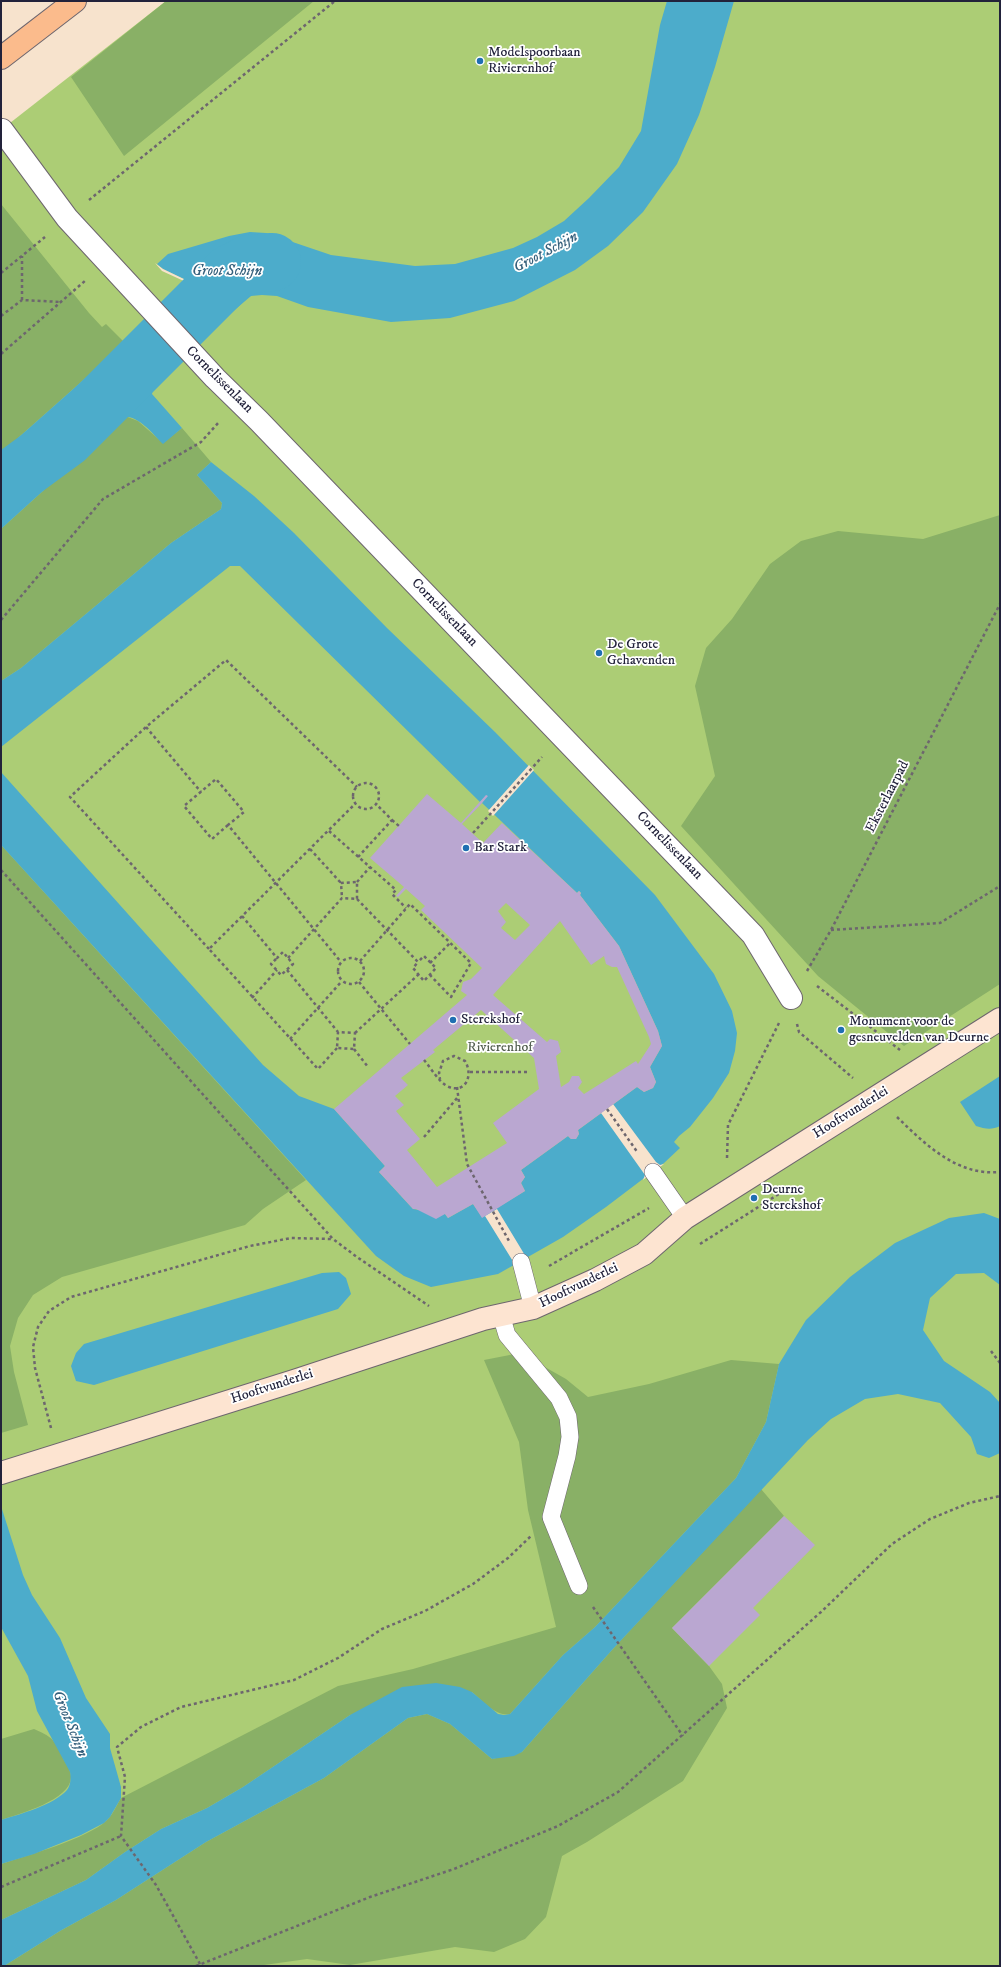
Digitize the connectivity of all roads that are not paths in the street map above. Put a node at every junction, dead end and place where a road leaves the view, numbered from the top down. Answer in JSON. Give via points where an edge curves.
{"nodes":[{"id":1,"x":75,"y":1,"type":"edge"},
{"id":2,"x":1,"y":58,"type":"edge"},
{"id":3,"x":2,"y":130,"type":"edge"},
{"id":4,"x":791,"y":998,"type":"road end"},
{"id":5,"x":1000,"y":1019,"type":"edge"},
{"id":6,"x":653,"y":1172,"type":"road end"},
{"id":7,"x":685,"y":1218,"type":"junction"},
{"id":8,"x":522,"y":1262,"type":"road end"},
{"id":9,"x":533,"y":1308,"type":"junction"},
{"id":10,"x":501,"y":1315,"type":"junction"},
{"id":11,"x":1,"y":1473,"type":"edge"},
{"id":12,"x":579,"y":1586,"type":"road end"}],
"edges":[{"from":1,"to":2,"type":"highway"},
{"from":3,"to":4,"type":"street","name":"Cornelissenlaan","via":[[67,218],[132,290],[754,935]]},
{"from":5,"to":7,"type":"street","name":"Hooftvunderlei"},
{"from":6,"to":7,"type":"lane"},
{"from":7,"to":9,"type":"street","name":"Hooftvunderlei","via":[[644,1254]]},
{"from":8,"to":9,"type":"lane"},
{"from":9,"to":10,"type":"street","name":"Hooftvunderlei"},
{"from":10,"to":11,"type":"street","name":"Hooftvunderlei"},
{"from":10,"to":12,"type":"lane","via":[[507,1335],[559,1398],[568,1416],[570,1437],[567,1456],[550,1517]]}]}
